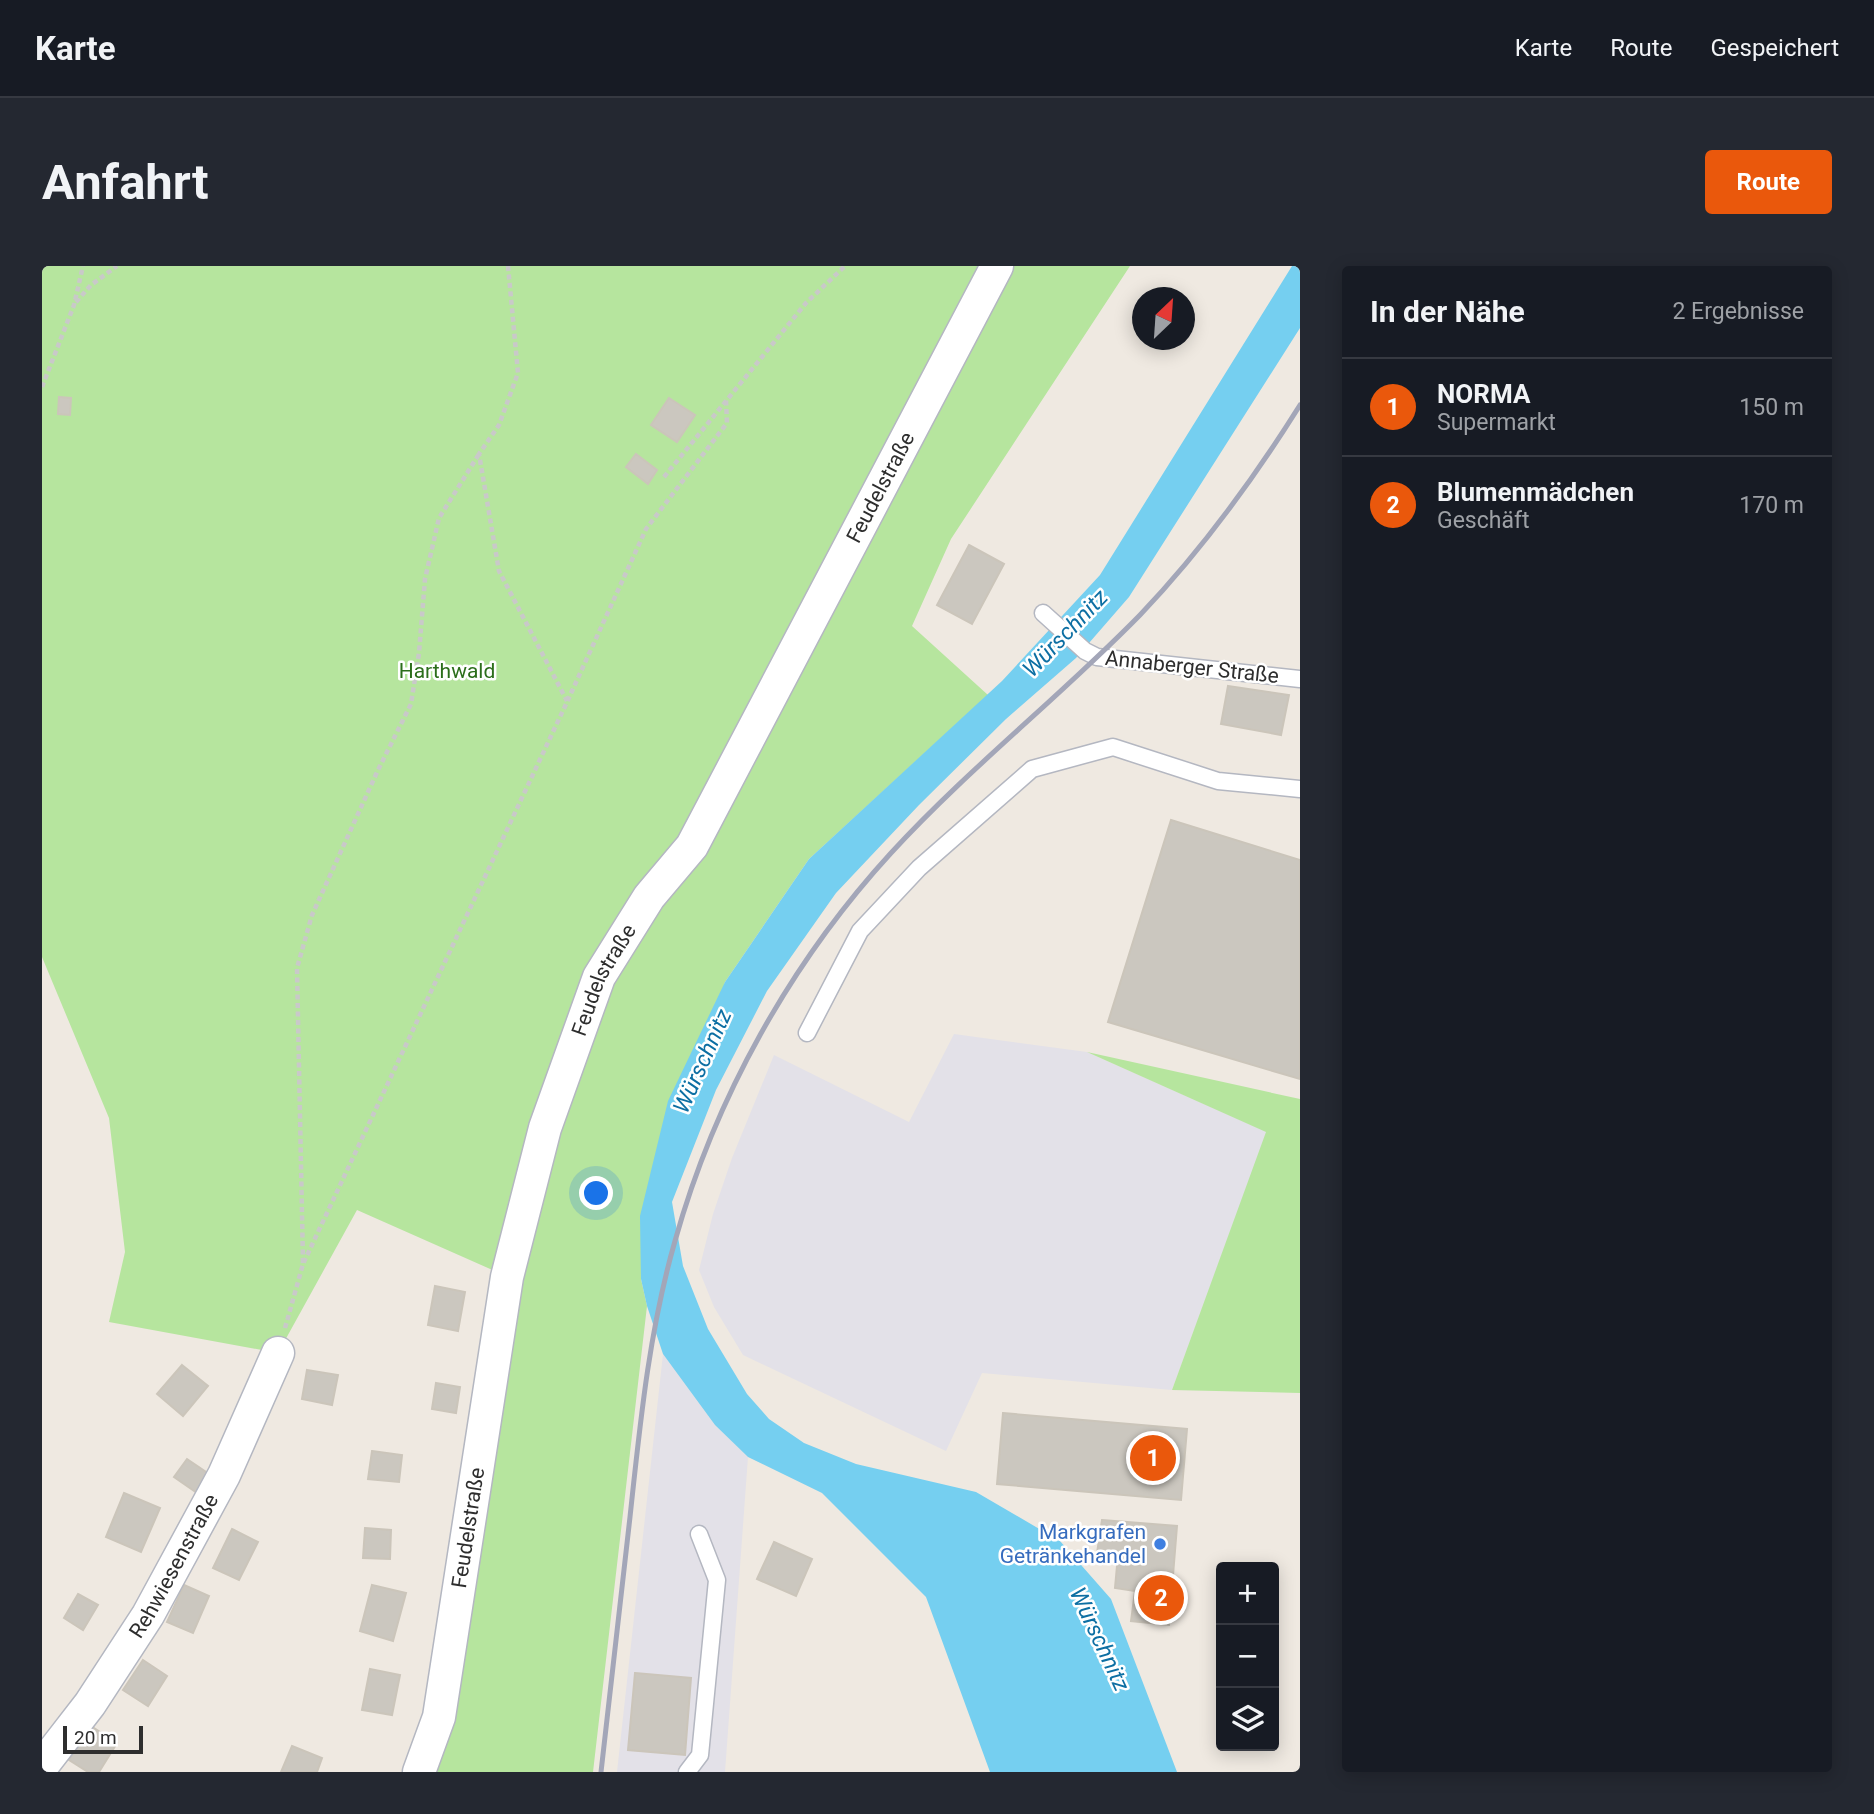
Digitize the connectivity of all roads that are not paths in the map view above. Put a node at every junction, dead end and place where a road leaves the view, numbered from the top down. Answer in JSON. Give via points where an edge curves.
{"nodes":[{"id":1,"x":998,"y":266,"type":"edge"},
{"id":2,"x":1043,"y":614,"type":"dead end"},
{"id":3,"x":1300,"y":679,"type":"edge"},
{"id":4,"x":1300,"y":789,"type":"edge"},
{"id":5,"x":807,"y":1033,"type":"dead end"},
{"id":6,"x":278,"y":1353,"type":"road end"},
{"id":7,"x":699,"y":1534,"type":"dead end"},
{"id":8,"x":42,"y":1766,"type":"edge"},
{"id":9,"x":419,"y":1772,"type":"edge"},
{"id":10,"x":687,"y":1772,"type":"edge"}],
"edges":[{"from":1,"to":9,"type":"street","name":"Feudelstraße","via":[[692,846],[649,897],[599,977],[545,1128],[506,1276],[439,1717]]},
{"from":2,"to":3,"type":"lane","name":"Annaberger Straße","via":[[1097,657]]},
{"from":4,"to":5,"type":"lane","via":[[1218,782],[1113,747],[1032,769],[919,868],[860,931]]},
{"from":6,"to":8,"type":"street","name":"Rehwiesenstraße","via":[[224,1475],[148,1615],[90,1704]]},
{"from":7,"to":10,"type":"lane","via":[[717,1580],[700,1755]]}]}
